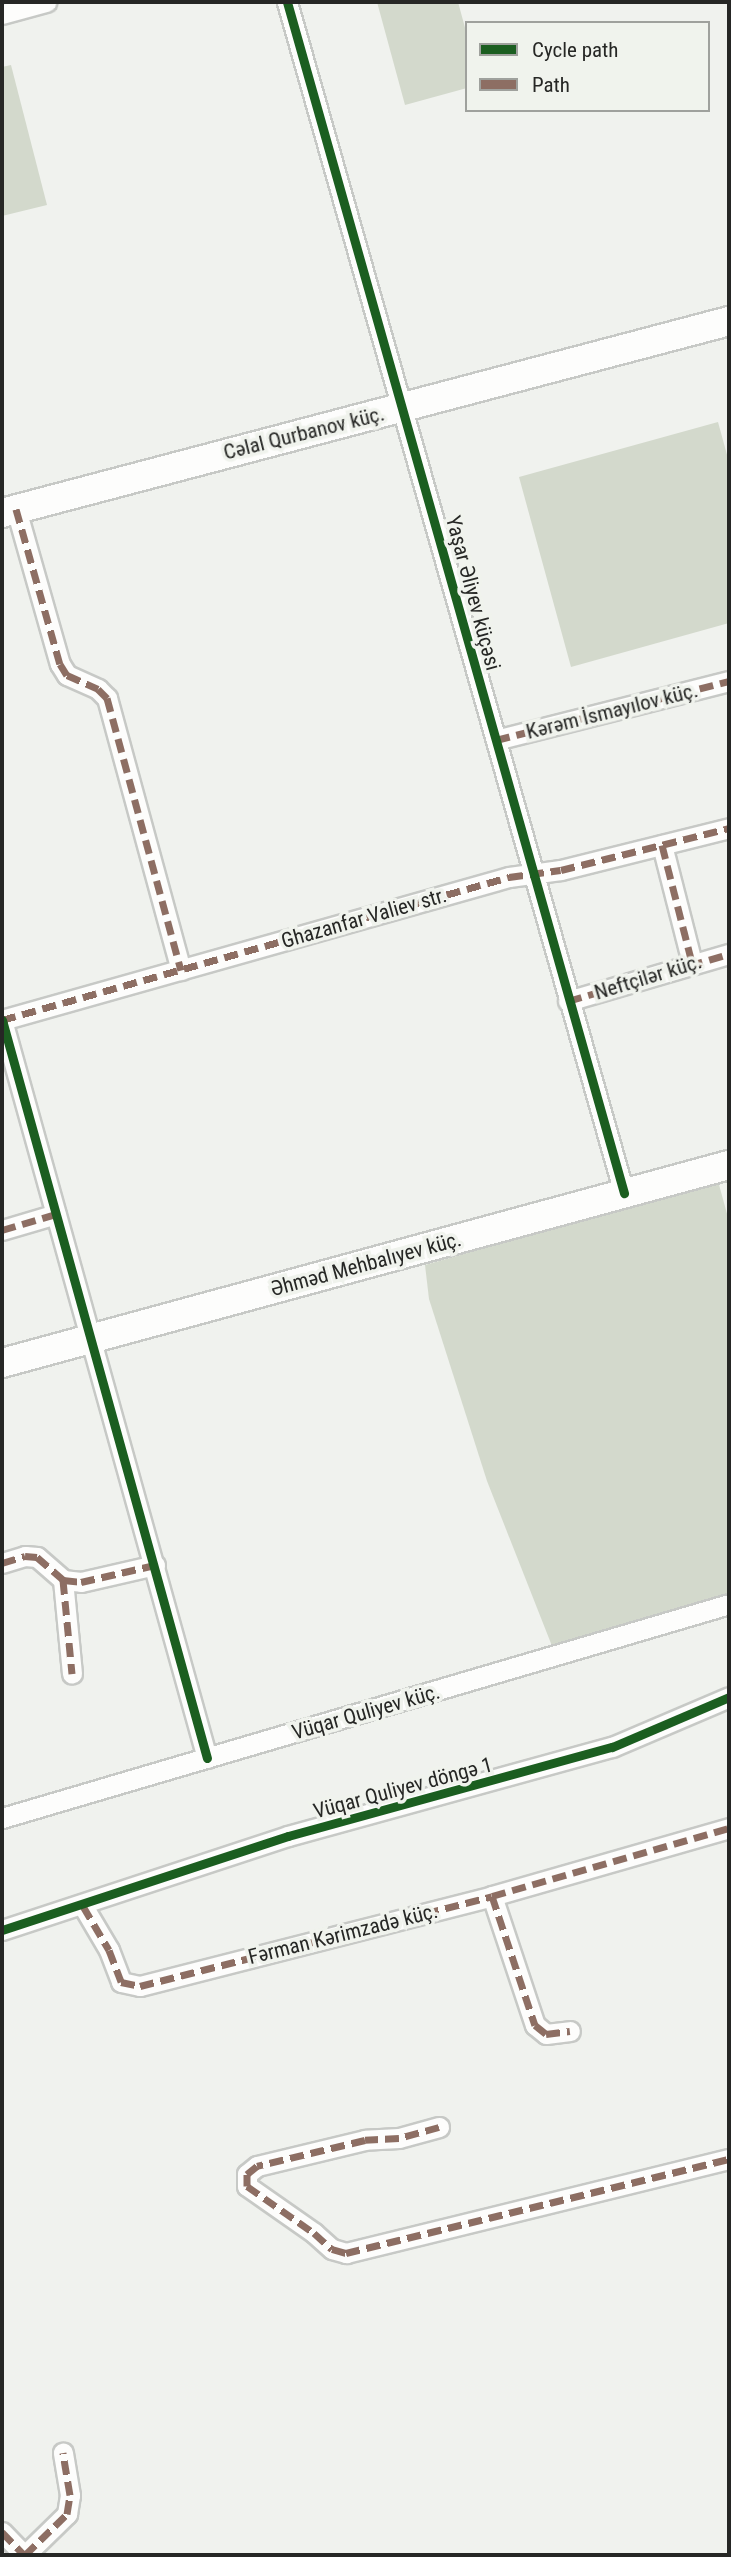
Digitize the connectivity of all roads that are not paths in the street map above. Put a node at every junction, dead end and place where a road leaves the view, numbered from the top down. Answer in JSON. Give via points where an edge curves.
{"nodes":[{"id":1,"x":46,"y":2,"type":"edge"},
{"id":2,"x":286,"y":2,"type":"edge"},
{"id":3,"x":2,"y":14,"type":"edge"},
{"id":4,"x":729,"y":321,"type":"edge"},
{"id":5,"x":403,"y":407,"type":"junction"},
{"id":6,"x":9,"y":511,"type":"edge"},
{"id":7,"x":729,"y":681,"type":"edge"},
{"id":8,"x":496,"y":740,"type":"junction"},
{"id":9,"x":729,"y":828,"type":"edge"},
{"id":10,"x":662,"y":845,"type":"junction"},
{"id":11,"x":533,"y":872,"type":"junction"},
{"id":12,"x":729,"y":954,"type":"edge"},
{"id":13,"x":692,"y":963,"type":"junction"},
{"id":14,"x":181,"y":970,"type":"junction"},
{"id":15,"x":568,"y":1001,"type":"junction"},
{"id":16,"x":2,"y":1020,"type":"edge"},
{"id":17,"x":729,"y":1165,"type":"edge"},
{"id":18,"x":624,"y":1193,"type":"junction"},
{"id":19,"x":56,"y":1214,"type":"junction"},
{"id":20,"x":2,"y":1230,"type":"edge"},
{"id":21,"x":91,"y":1338,"type":"junction"},
{"id":22,"x":2,"y":1363,"type":"edge"},
{"id":23,"x":2,"y":1563,"type":"edge"},
{"id":24,"x":155,"y":1565,"type":"junction"},
{"id":25,"x":63,"y":1580,"type":"junction"},
{"id":26,"x":729,"y":1604,"type":"edge"},
{"id":27,"x":72,"y":1674,"type":"dead end"},
{"id":28,"x":729,"y":1697,"type":"edge"},
{"id":29,"x":207,"y":1758,"type":"junction"},
{"id":30,"x":2,"y":1818,"type":"edge"},
{"id":31,"x":729,"y":1828,"type":"edge"},
{"id":32,"x":492,"y":1896,"type":"junction"},
{"id":33,"x":83,"y":1906,"type":"junction"},
{"id":34,"x":2,"y":1930,"type":"edge"},
{"id":35,"x":570,"y":2031,"type":"dead end"},
{"id":36,"x":439,"y":2127,"type":"dead end"},
{"id":37,"x":729,"y":2159,"type":"edge"},
{"id":38,"x":63,"y":2453,"type":"dead end"},
{"id":39,"x":2,"y":2532,"type":"edge"},
{"id":40,"x":24,"y":2555,"type":"edge"}],
"edges":[{"from":1,"to":3,"type":"street"},
{"from":2,"to":5,"type":"street","name":"Yaşar Əliyev küçəsi"},
{"from":4,"to":5,"type":"street","name":"Cəlal Qurbanov küç."},
{"from":5,"to":6,"type":"street","name":"Cəlal Qurbanov küç."},
{"from":5,"to":8,"type":"street","name":"Yaşar Əliyev küçəsi"},
{"from":6,"to":14,"type":"street","via":[[60,664],[67,675],[107,698]]},
{"from":7,"to":8,"type":"street","name":"Kərəm İsmayılov küç."},
{"from":8,"to":11,"type":"street","name":"Yaşar Əliyev küçəsi"},
{"from":9,"to":10,"type":"street","name":"Ghazanfar Valiev str."},
{"from":10,"to":11,"type":"street","name":"Ghazanfar Valiev str.","via":[[561,870]]},
{"from":10,"to":13,"type":"street"},
{"from":11,"to":14,"type":"street","name":"Ghazanfar Valiev str."},
{"from":11,"to":15,"type":"street","name":"Yaşar Əliyev küçəsi"},
{"from":12,"to":13,"type":"street","name":"Neftçilər küç."},
{"from":13,"to":15,"type":"street","name":"Neftçilər küç."},
{"from":14,"to":16,"type":"street","name":"Ghazanfar Valiev str."},
{"from":15,"to":18,"type":"street","name":"Yaşar Əliyev küçəsi"},
{"from":16,"to":19,"type":"street"},
{"from":17,"to":18,"type":"street","name":"Əhməd Mehbalıyev küç."},
{"from":18,"to":21,"type":"street","name":"Əhməd Mehbalıyev küç."},
{"from":19,"to":20,"type":"street"},
{"from":19,"to":21,"type":"street"},
{"from":21,"to":22,"type":"street","name":"Əhməd Mehbalıyev küç."},
{"from":21,"to":24,"type":"street"},
{"from":23,"to":25,"type":"street","via":[[10,1558],[37,1557]]},
{"from":24,"to":25,"type":"street","via":[[94,1580]]},
{"from":24,"to":29,"type":"street"},
{"from":25,"to":27,"type":"street"},
{"from":26,"to":29,"type":"street","name":"Vüqar Quliyev küç."},
{"from":28,"to":33,"type":"street","name":"Vüqar Quliyev döngə 1","via":[[612,1747],[276,1840]]},
{"from":29,"to":30,"type":"street","name":"Vüqar Quliyev küç."},
{"from":31,"to":32,"type":"street","name":"Fərman Kərimzadə küç."},
{"from":32,"to":33,"type":"street","name":"Fərman Kərimzadə küç.","via":[[140,1986],[121,1982],[103,1937]]},
{"from":32,"to":35,"type":"street","via":[[535,2025],[546,2034]]},
{"from":33,"to":34,"type":"street"},
{"from":36,"to":37,"type":"street","via":[[257,2166],[247,2174],[247,2186],[332,2249],[346,2253]]},
{"from":38,"to":40,"type":"street","via":[[70,2495],[67,2514]]},
{"from":39,"to":40,"type":"street"}]}
